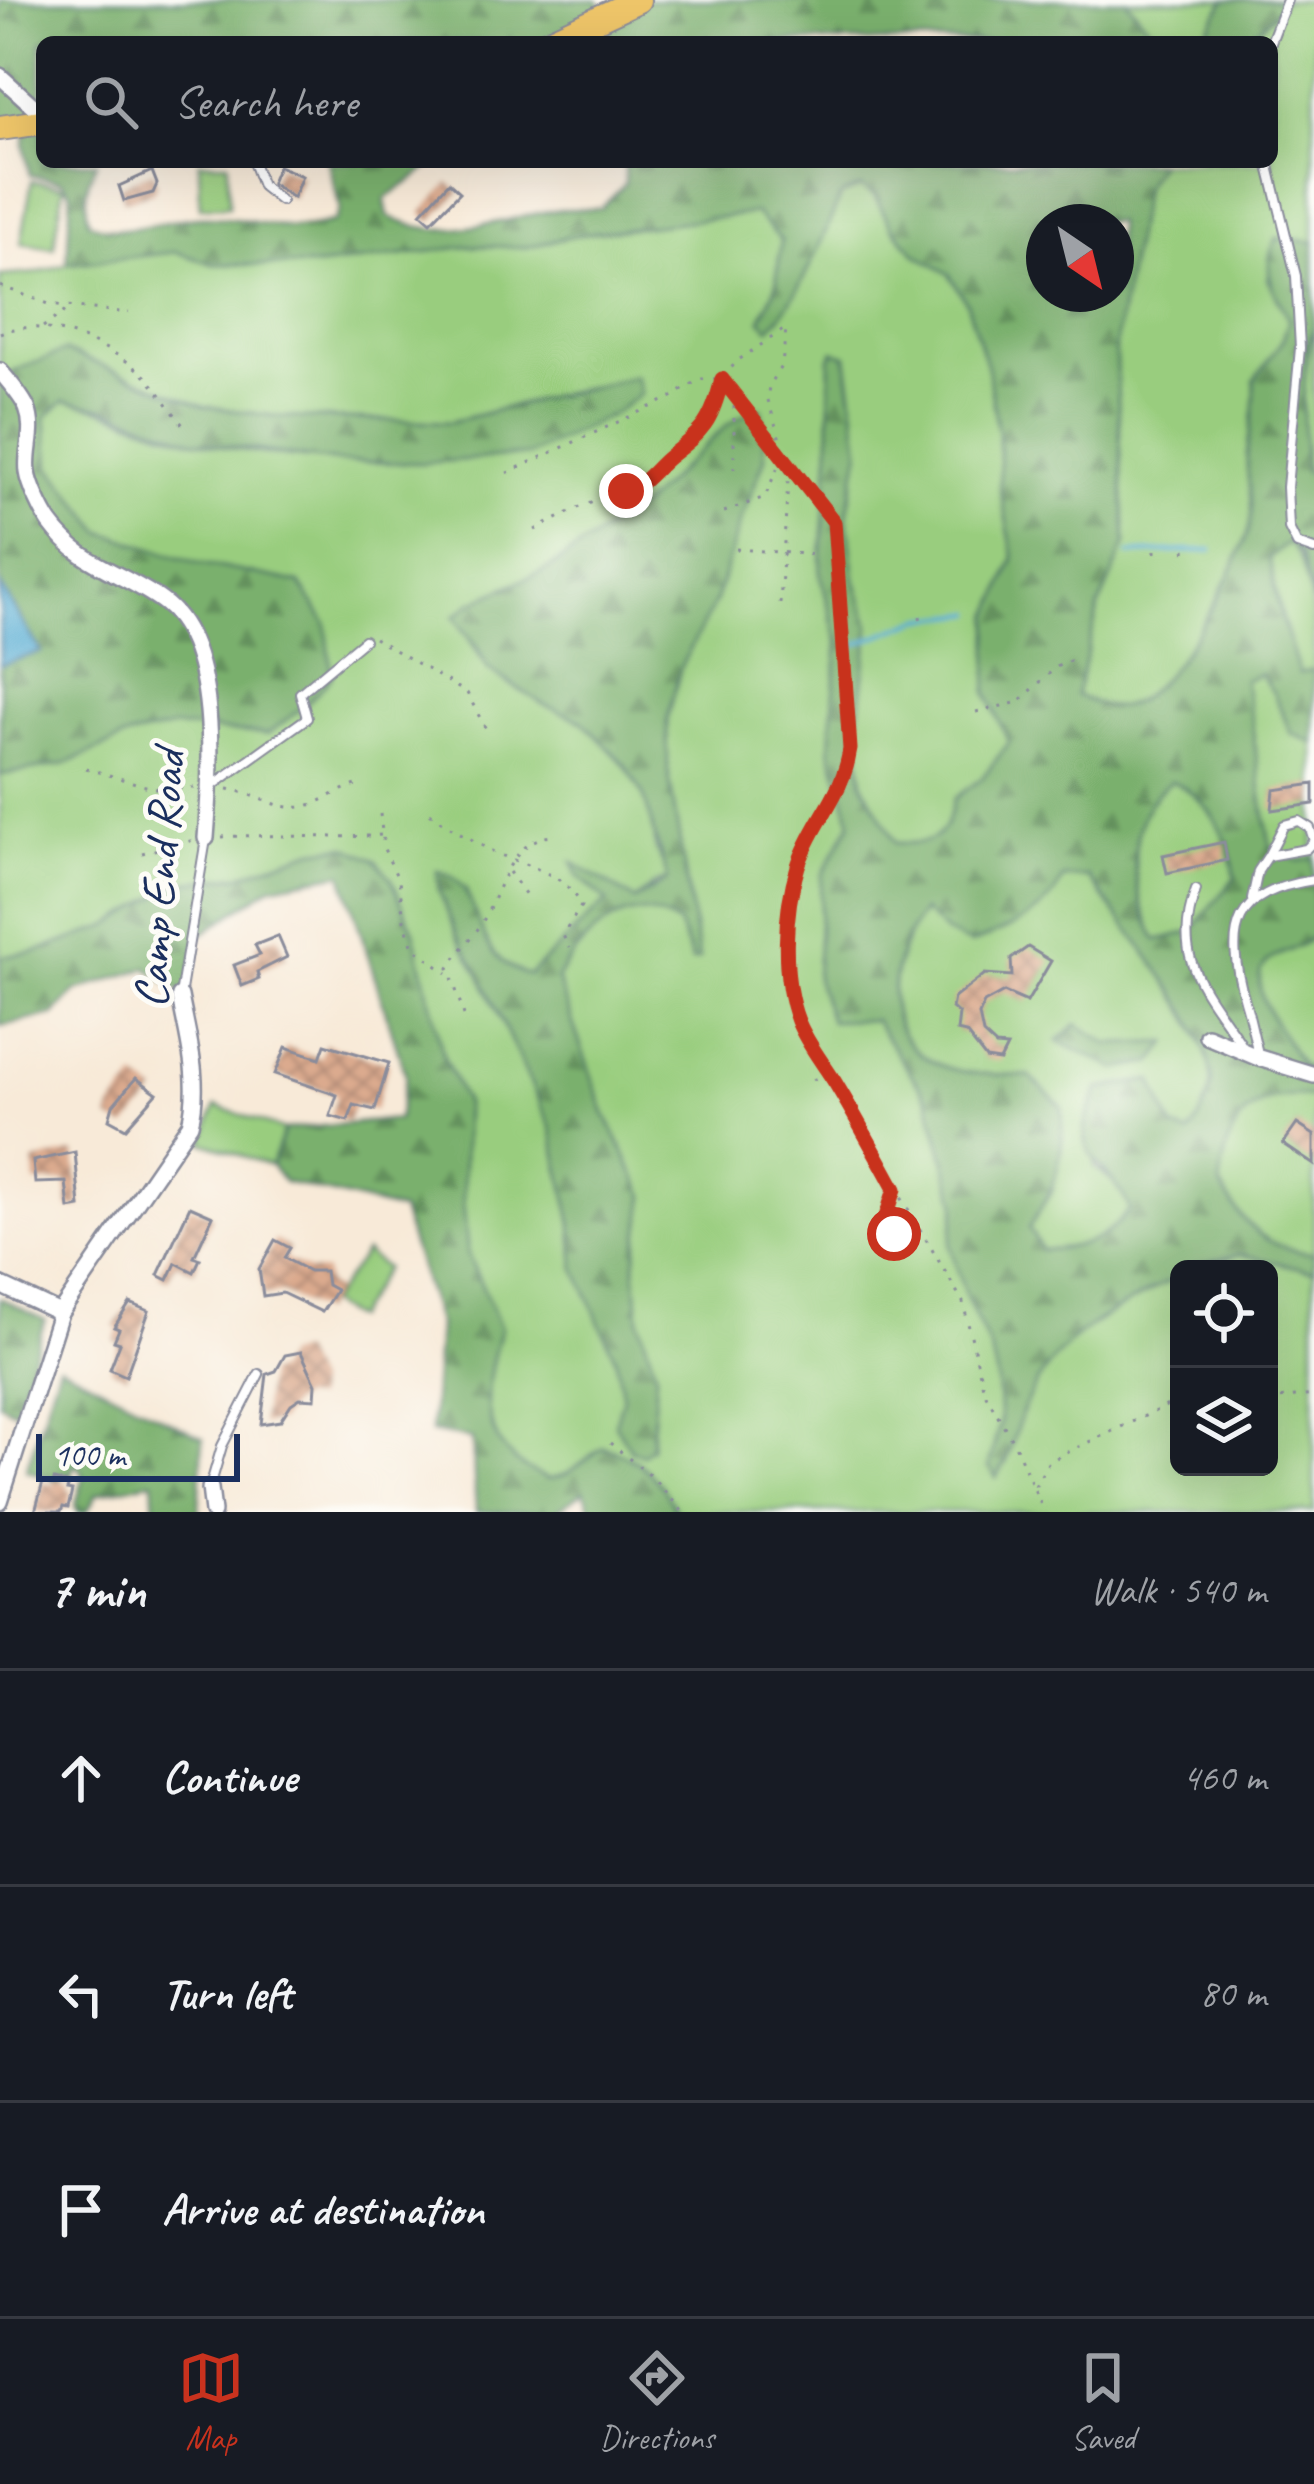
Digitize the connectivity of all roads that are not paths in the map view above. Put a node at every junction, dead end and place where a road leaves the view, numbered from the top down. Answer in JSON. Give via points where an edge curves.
{"nodes":[{"id":1,"x":638,"y":0,"type":"edge"},
{"id":2,"x":1287,"y":0,"type":"edge"},
{"id":3,"x":560,"y":36,"type":"edge"},
{"id":4,"x":1273,"y":36,"type":"edge"},
{"id":5,"x":0,"y":76,"type":"edge"},
{"id":6,"x":36,"y":112,"type":"edge"},
{"id":7,"x":36,"y":119,"type":"edge"},
{"id":8,"x":0,"y":128,"type":"edge"},
{"id":9,"x":255,"y":168,"type":"edge"},
{"id":10,"x":1269,"y":168,"type":"edge"},
{"id":11,"x":281,"y":201,"type":"dead end"},
{"id":12,"x":0,"y":371,"type":"edge"},
{"id":13,"x":1314,"y":550,"type":"edge"},
{"id":14,"x":364,"y":640,"type":"dead end"},
{"id":15,"x":210,"y":788,"type":"junction"},
{"id":16,"x":206,"y":838,"type":"joint"},
{"id":17,"x":1268,"y":856,"type":"junction"},
{"id":18,"x":1314,"y":880,"type":"edge"},
{"id":19,"x":1196,"y":890,"type":"dead end"},
{"id":20,"x":1252,"y":900,"type":"junction"},
{"id":21,"x":180,"y":995,"type":"joint"},
{"id":22,"x":1207,"y":1036,"type":"dead end"},
{"id":23,"x":1253,"y":1056,"type":"junction"},
{"id":24,"x":1314,"y":1075,"type":"edge"},
{"id":25,"x":0,"y":1285,"type":"edge"},
{"id":26,"x":60,"y":1312,"type":"junction"},
{"id":27,"x":260,"y":1374,"type":"dead end"},
{"id":28,"x":210,"y":1488,"type":"joint"},
{"id":29,"x":0,"y":1501,"type":"edge"},
{"id":30,"x":213,"y":1512,"type":"edge"}],
"edges":[{"from":1,"to":3,"type":"main road"},
{"from":2,"to":4,"type":"lane"},
{"from":5,"to":6,"type":"street"},
{"from":7,"to":8,"type":"main road"},
{"from":9,"to":11,"type":"lane"},
{"from":10,"to":13,"type":"lane","via":[[1298,300],[1289,528],[1297,544]]},
{"from":12,"to":15,"type":"street","name":"Camp End Road","via":[[27,408],[27,471],[47,520],[80,556],[164,602],[184,622],[207,690]]},
{"from":14,"to":15,"type":"lane","via":[[300,693],[307,718]]},
{"from":15,"to":16,"type":"street","name":"Camp End Road"},
{"from":16,"to":21,"type":"lane","name":"Camp End Road"},
{"from":17,"to":17,"type":"lane","via":[[1306,849],[1314,841],[1310,828],[1284,825]]},
{"from":17,"to":20,"type":"lane"},
{"from":18,"to":20,"type":"lane"},
{"from":19,"to":23,"type":"lane","via":[[1186,953]]},
{"from":20,"to":23,"type":"lane","via":[[1236,930],[1234,959]]},
{"from":21,"to":26,"type":"street","name":"Camp End Road","via":[[195,1078],[190,1124]]},
{"from":22,"to":23,"type":"street"},
{"from":23,"to":24,"type":"street"},
{"from":25,"to":26,"type":"street"},
{"from":26,"to":29,"type":"street","name":"Camp End Road"},
{"from":27,"to":28,"type":"lane"},
{"from":28,"to":30,"type":"street"}]}
